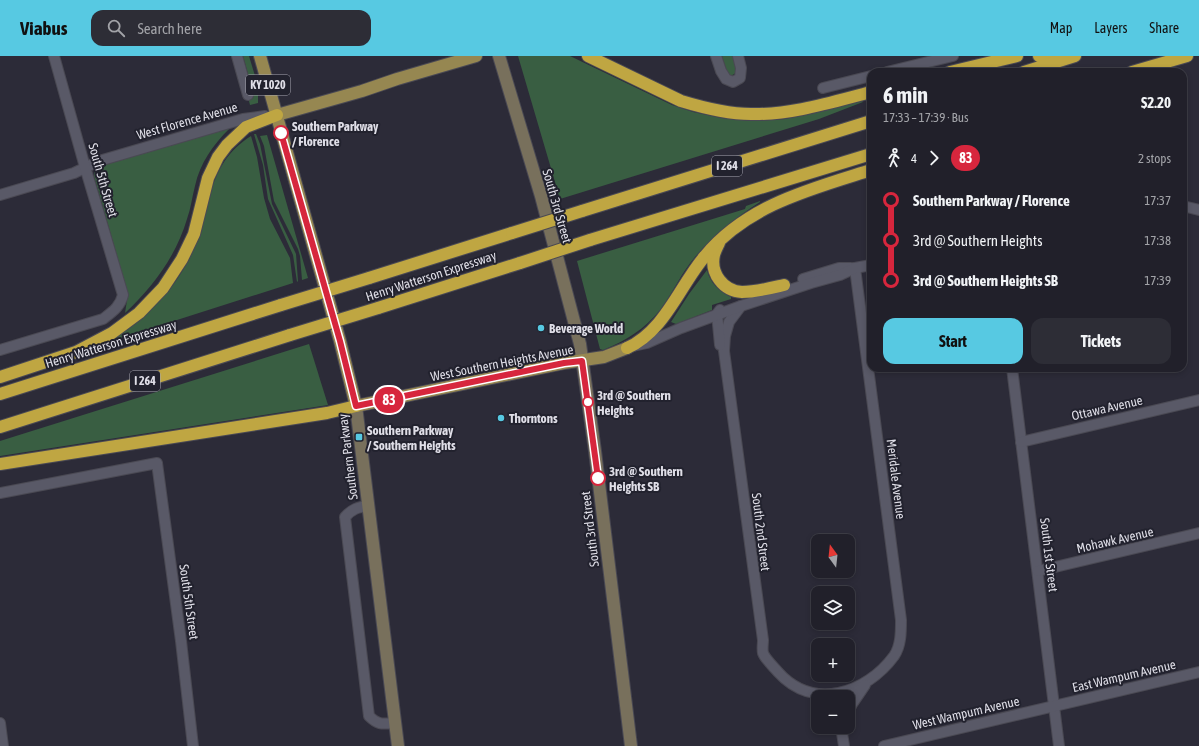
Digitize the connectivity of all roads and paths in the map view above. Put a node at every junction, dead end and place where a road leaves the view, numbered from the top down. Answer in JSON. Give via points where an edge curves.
{"nodes":[{"id":1,"x":54,"y":56,"type":"edge"},
{"id":2,"x":237,"y":56,"type":"edge"},
{"id":3,"x":260,"y":56,"type":"edge"},
{"id":4,"x":476,"y":56,"type":"edge"},
{"id":5,"x":499,"y":56,"type":"edge"},
{"id":6,"x":588,"y":56,"type":"edge"},
{"id":7,"x":716,"y":56,"type":"edge"},
{"id":8,"x":738,"y":56,"type":"edge"},
{"id":9,"x":953,"y":56,"type":"edge"},
{"id":10,"x":1017,"y":56,"type":"edge"},
{"id":11,"x":1039,"y":56,"type":"edge"},
{"id":12,"x":1075,"y":56,"type":"edge"},
{"id":13,"x":1187,"y":56,"type":"edge"},
{"id":14,"x":1062,"y":60,"type":"junction"},
{"id":15,"x":1173,"y":60,"type":"junction"},
{"id":16,"x":904,"y":68,"type":"edge"},
{"id":17,"x":967,"y":68,"type":"edge"},
{"id":18,"x":1037,"y":68,"type":"edge"},
{"id":19,"x":1146,"y":68,"type":"edge"},
{"id":20,"x":1156,"y":68,"type":"edge"},
{"id":21,"x":867,"y":77,"type":"edge"},
{"id":22,"x":823,"y":88,"type":"dead end"},
{"id":23,"x":867,"y":93,"type":"edge"},
{"id":24,"x":248,"y":95,"type":"dead end"},
{"id":25,"x":277,"y":115,"type":"junction"},
{"id":26,"x":867,"y":122,"type":"edge"},
{"id":27,"x":867,"y":155,"type":"edge"},
{"id":28,"x":85,"y":167,"type":"junction"},
{"id":29,"x":867,"y":171,"type":"edge"},
{"id":30,"x":0,"y":195,"type":"edge"},
{"id":31,"x":1187,"y":207,"type":"edge"},
{"id":32,"x":1199,"y":210,"type":"edge"},
{"id":33,"x":719,"y":242,"type":"junction"},
{"id":34,"x":867,"y":266,"type":"edge"},
{"id":35,"x":855,"y":268,"type":"junction"},
{"id":36,"x":784,"y":285,"type":"junction"},
{"id":37,"x":741,"y":306,"type":"junction"},
{"id":38,"x":717,"y":314,"type":"junction"},
{"id":39,"x":627,"y":348,"type":"junction"},
{"id":40,"x":0,"y":350,"type":"edge"},
{"id":41,"x":724,"y":351,"type":"junction"},
{"id":42,"x":867,"y":360,"type":"edge"},
{"id":43,"x":582,"y":361,"type":"junction"},
{"id":44,"x":869,"y":372,"type":"edge"},
{"id":45,"x":1012,"y":372,"type":"edge"},
{"id":46,"x":0,"y":376,"type":"edge"},
{"id":47,"x":0,"y":394,"type":"edge"},
{"id":48,"x":1199,"y":400,"type":"edge"},
{"id":49,"x":356,"y":406,"type":"junction"},
{"id":50,"x":0,"y":427,"type":"edge"},
{"id":51,"x":1021,"y":442,"type":"junction"},
{"id":52,"x":0,"y":464,"type":"edge"},
{"id":53,"x":0,"y":493,"type":"edge"},
{"id":54,"x":368,"y":506,"type":"junction"},
{"id":55,"x":1199,"y":533,"type":"edge"},
{"id":56,"x":1038,"y":571,"type":"junction"},
{"id":57,"x":1199,"y":672,"type":"edge"},
{"id":58,"x":868,"y":682,"type":"junction"},
{"id":59,"x":850,"y":690,"type":"edge"},
{"id":60,"x":811,"y":695,"type":"edge"},
{"id":61,"x":855,"y":700,"type":"edge"},
{"id":62,"x":1055,"y":706,"type":"junction"},
{"id":63,"x":0,"y":723,"type":"edge"},
{"id":64,"x":394,"y":723,"type":"junction"},
{"id":65,"x":842,"y":734,"type":"edge"},
{"id":66,"x":3,"y":746,"type":"edge"},
{"id":67,"x":193,"y":746,"type":"edge"},
{"id":68,"x":398,"y":746,"type":"edge"},
{"id":69,"x":632,"y":746,"type":"edge"},
{"id":70,"x":844,"y":746,"type":"edge"},
{"id":71,"x":884,"y":746,"type":"edge"},
{"id":72,"x":1059,"y":746,"type":"edge"}],
"edges":[{"from":1,"to":28,"type":"street","name":"South 5th Street"},
{"from":2,"to":24,"type":"street"},
{"from":3,"to":25,"type":"main road","name":"Southern Parkway","number":"KY 1020"},
{"from":4,"to":25,"type":"main road","name":"West Florence Avenue"},
{"from":5,"to":43,"type":"main road","name":"South 3rd Street","via":[[575,322]]},
{"from":6,"to":23,"type":"highway","via":[[681,102],[731,113],[785,112]]},
{"from":7,"to":8,"type":"street","via":[[720,71],[726,80],[733,82],[740,78]]},
{"from":9,"to":16,"type":"street"},
{"from":10,"to":17,"type":"highway"},
{"from":11,"to":14,"type":"highway"},
{"from":12,"to":14,"type":"highway"},
{"from":13,"to":15,"type":"highway"},
{"from":14,"to":18,"type":"highway"},
{"from":15,"to":19,"type":"highway"},
{"from":15,"to":20,"type":"highway"},
{"from":21,"to":22,"type":"street"},
{"from":25,"to":28,"type":"street","name":"West Florence Avenue","via":[[242,119]]},
{"from":25,"to":46,"type":"highway","via":[[246,127],[218,157],[208,178],[194,234],[182,260],[164,288],[139,313],[112,333],[82,349]]},
{"from":25,"to":49,"type":"main road","name":"Southern Parkway","number":"KY 1020"},
{"from":26,"to":47,"type":"highway","name":"Henry Watterson Expressway","number":"I 264","bridge":true},
{"from":27,"to":50,"type":"highway","name":"Henry Watterson Expressway","number":"I 264","bridge":true},
{"from":28,"to":30,"type":"street","name":"West Florence Avenue","via":[[74,173]]},
{"from":28,"to":40,"type":"street","name":"South 5th Street","via":[[123,295],[122,301],[116,310],[103,319]]},
{"from":29,"to":33,"type":"highway","via":[[778,202],[744,221]]},
{"from":31,"to":32,"type":"street"},
{"from":33,"to":36,"type":"highway","via":[[714,265],[716,275],[726,288],[747,292]]},
{"from":33,"to":39,"type":"highway","via":[[706,255],[657,325]]},
{"from":34,"to":35,"type":"street","name":"West Southern Heights Avenue"},
{"from":35,"to":36,"type":"street","name":"West Southern Heights Avenue","via":[[839,268]]},
{"from":35,"to":37,"type":"street","name":"West Southern Heights Avenue"},
{"from":35,"to":42,"type":"street","name":"Meridale Avenue"},
{"from":36,"to":38,"type":"street","name":"West Southern Heights Avenue","via":[[722,306]]},
{"from":37,"to":38,"type":"street","name":"West Southern Heights Avenue"},
{"from":37,"to":41,"type":"street","name":"South 2nd Street","via":[[729,322]]},
{"from":38,"to":39,"type":"street","name":"West Southern Heights Avenue","via":[[647,343]]},
{"from":38,"to":41,"type":"street","name":"South 2nd Street","via":[[720,346]]},
{"from":39,"to":43,"type":"main road","name":"West Southern Heights Avenue","via":[[604,357]]},
{"from":41,"to":60,"type":"street","name":"South 2nd Street","via":[[763,653],[782,676]]},
{"from":43,"to":49,"type":"main road","name":"West Southern Heights Avenue"},
{"from":43,"to":69,"type":"main road","name":"South 3rd Street"},
{"from":44,"to":58,"type":"street","name":"Meridale Avenue","via":[[901,620],[900,637],[894,656]]},
{"from":45,"to":51,"type":"street","name":"South 1st Street"},
{"from":48,"to":51,"type":"street","name":"Ottawa Avenue"},
{"from":49,"to":52,"type":"highway","via":[[328,414]]},
{"from":49,"to":54,"type":"main road","name":"Southern Parkway","number":"KY 1020"},
{"from":51,"to":56,"type":"street","name":"South 1st Street"},
{"from":53,"to":67,"type":"street","name":"South 5th Street","via":[[157,463]]},
{"from":54,"to":64,"type":"main road","name":"Southern Parkway","number":"KY 1020"},
{"from":54,"to":64,"type":"street","via":[[359,507],[345,517],[360,648],[369,716],[381,724]]},
{"from":55,"to":56,"type":"street","name":"Mohawk Avenue"},
{"from":56,"to":62,"type":"street","name":"South 1st Street"},
{"from":57,"to":62,"type":"street","name":"East Wampum Avenue"},
{"from":58,"to":59,"type":"street","name":"Meridale Avenue"},
{"from":58,"to":61,"type":"street","name":"Meridale Avenue"},
{"from":62,"to":71,"type":"street","name":"West Wampum Avenue"},
{"from":62,"to":72,"type":"street","name":"South 1st Street"},
{"from":63,"to":66,"type":"street"},
{"from":64,"to":68,"type":"main road","name":"Southern Parkway","number":"KY 1020"},
{"from":65,"to":70,"type":"street"}]}
